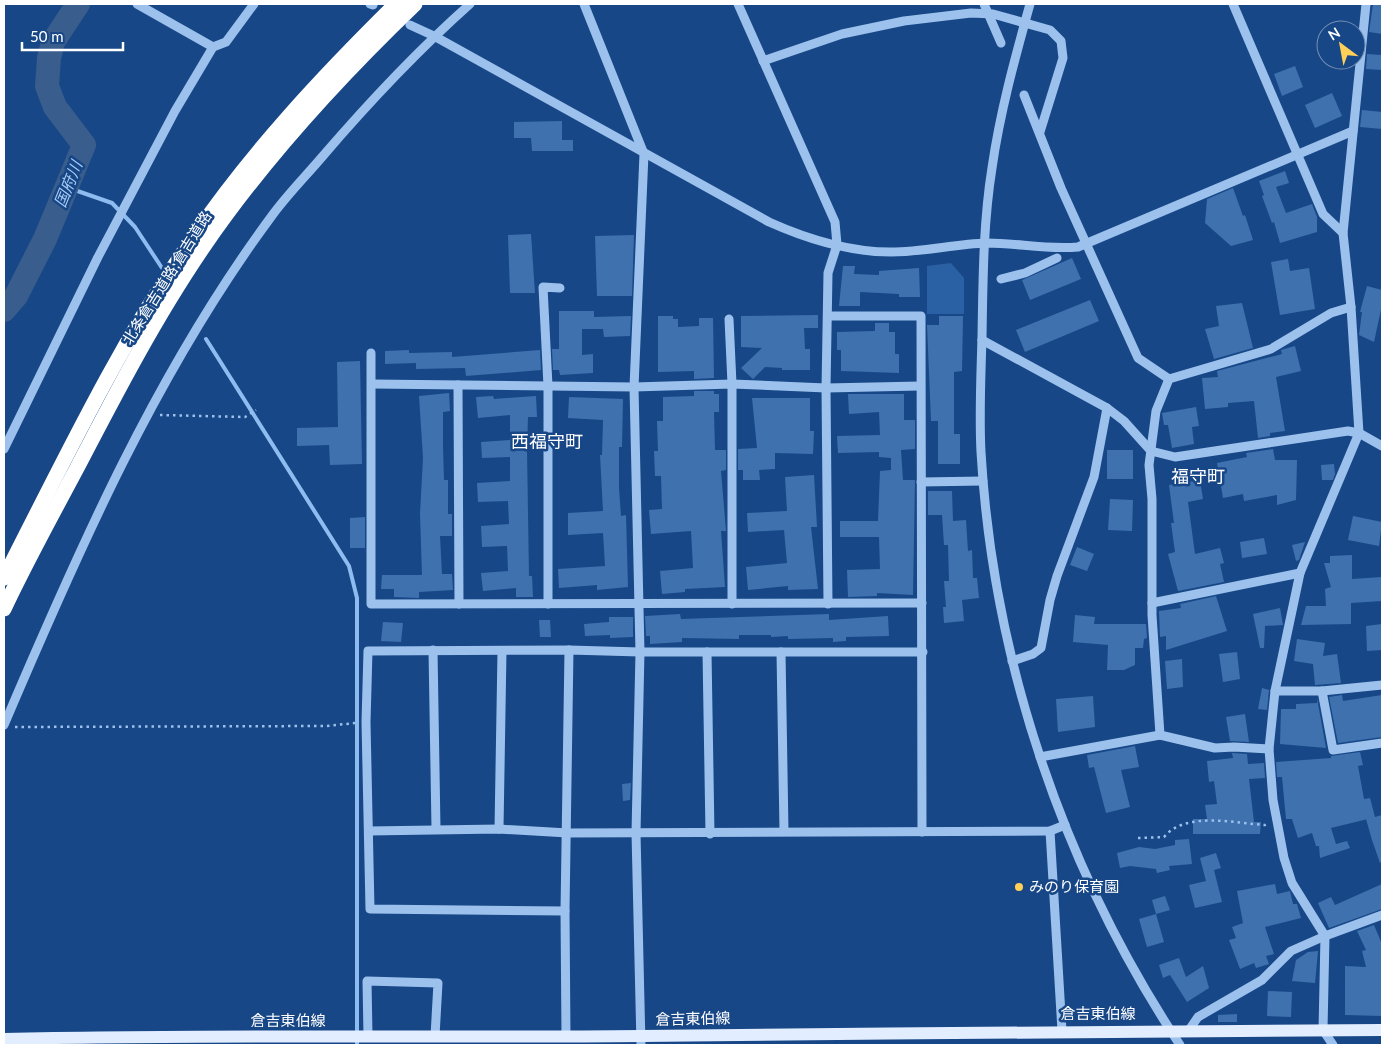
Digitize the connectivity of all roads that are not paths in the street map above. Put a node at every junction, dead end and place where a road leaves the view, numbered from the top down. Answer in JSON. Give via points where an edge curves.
{"nodes":[{"id":1,"x":137,"y":4,"type":"edge"},
{"id":2,"x":254,"y":4,"type":"edge"},
{"id":3,"x":396,"y":4,"type":"edge"},
{"id":4,"x":415,"y":4,"type":"edge"},
{"id":5,"x":470,"y":4,"type":"edge"},
{"id":6,"x":584,"y":4,"type":"edge"},
{"id":7,"x":738,"y":4,"type":"edge"},
{"id":8,"x":984,"y":4,"type":"edge"},
{"id":9,"x":1030,"y":4,"type":"edge"},
{"id":10,"x":1233,"y":4,"type":"edge"},
{"id":11,"x":1366,"y":4,"type":"edge"},
{"id":12,"x":988,"y":14,"type":"junction"},
{"id":13,"x":1025,"y":23,"type":"junction"},
{"id":14,"x":410,"y":25,"type":"dead end"},
{"id":15,"x":434,"y":36,"type":"junction"},
{"id":16,"x":1001,"y":43,"type":"dead end"},
{"id":17,"x":213,"y":47,"type":"junction"},
{"id":18,"x":763,"y":61,"type":"junction"},
{"id":19,"x":1024,"y":95,"type":"dead end"},
{"id":20,"x":1353,"y":131,"type":"junction"},
{"id":21,"x":1040,"y":132,"type":"junction"},
{"id":22,"x":644,"y":154,"type":"junction"},
{"id":23,"x":1299,"y":156,"type":"junction"},
{"id":24,"x":1343,"y":233,"type":"junction"},
{"id":25,"x":984,"y":243,"type":"junction"},
{"id":26,"x":837,"y":245,"type":"junction"},
{"id":27,"x":1087,"y":245,"type":"junction"},
{"id":28,"x":1057,"y":258,"type":"dead end"},
{"id":29,"x":1001,"y":279,"type":"dead end"},
{"id":30,"x":560,"y":288,"type":"dead end"},
{"id":31,"x":1351,"y":307,"type":"junction"},
{"id":32,"x":829,"y":316,"type":"junction"},
{"id":33,"x":729,"y":319,"type":"dead end"},
{"id":34,"x":982,"y":340,"type":"junction"},
{"id":35,"x":371,"y":352,"type":"dead end"},
{"id":36,"x":1169,"y":379,"type":"junction"},
{"id":37,"x":372,"y":384,"type":"junction"},
{"id":38,"x":732,"y":384,"type":"junction"},
{"id":39,"x":458,"y":385,"type":"junction"},
{"id":40,"x":548,"y":386,"type":"junction"},
{"id":41,"x":920,"y":386,"type":"junction"},
{"id":42,"x":634,"y":387,"type":"junction"},
{"id":43,"x":826,"y":388,"type":"junction"},
{"id":44,"x":1107,"y":408,"type":"junction"},
{"id":45,"x":1359,"y":433,"type":"junction"},
{"id":46,"x":1382,"y":446,"type":"edge"},
{"id":47,"x":4,"y":449,"type":"edge"},
{"id":48,"x":1151,"y":451,"type":"junction"},
{"id":49,"x":983,"y":480,"type":"junction"},
{"id":50,"x":921,"y":482,"type":"junction"},
{"id":51,"x":1300,"y":573,"type":"junction"},
{"id":52,"x":4,"y":578,"type":"edge"},
{"id":53,"x":640,"y":603,"type":"junction"},
{"id":54,"x":922,"y":603,"type":"junction"},
{"id":55,"x":1152,"y":603,"type":"junction"},
{"id":56,"x":459,"y":604,"type":"junction"},
{"id":57,"x":548,"y":604,"type":"junction"},
{"id":58,"x":732,"y":604,"type":"junction"},
{"id":59,"x":828,"y":604,"type":"junction"},
{"id":60,"x":4,"y":609,"type":"edge"},
{"id":61,"x":434,"y":650,"type":"junction"},
{"id":62,"x":569,"y":650,"type":"junction"},
{"id":63,"x":502,"y":651,"type":"junction"},
{"id":64,"x":640,"y":652,"type":"junction"},
{"id":65,"x":707,"y":652,"type":"junction"},
{"id":66,"x":781,"y":652,"type":"junction"},
{"id":67,"x":922,"y":652,"type":"junction"},
{"id":68,"x":1012,"y":660,"type":"junction"},
{"id":69,"x":1382,"y":686,"type":"edge"},
{"id":70,"x":1275,"y":691,"type":"junction"},
{"id":71,"x":1322,"y":691,"type":"junction"},
{"id":72,"x":4,"y":725,"type":"edge"},
{"id":73,"x":1160,"y":735,"type":"junction"},
{"id":74,"x":1382,"y":743,"type":"edge"},
{"id":75,"x":1269,"y":749,"type":"junction"},
{"id":76,"x":1040,"y":757,"type":"junction"},
{"id":77,"x":1065,"y":825,"type":"junction"},
{"id":78,"x":436,"y":829,"type":"junction"},
{"id":79,"x":499,"y":829,"type":"junction"},
{"id":80,"x":369,"y":831,"type":"junction"},
{"id":81,"x":784,"y":831,"type":"junction"},
{"id":82,"x":1050,"y":831,"type":"junction"},
{"id":83,"x":922,"y":832,"type":"junction"},
{"id":84,"x":568,"y":833,"type":"junction"},
{"id":85,"x":636,"y":833,"type":"junction"},
{"id":86,"x":710,"y":834,"type":"junction"},
{"id":87,"x":565,"y":911,"type":"junction"},
{"id":88,"x":1382,"y":915,"type":"edge"},
{"id":89,"x":1325,"y":936,"type":"junction"},
{"id":90,"x":1189,"y":1030,"type":"junction"},
{"id":91,"x":1323,"y":1030,"type":"junction"},
{"id":92,"x":1382,"y":1030,"type":"edge"},
{"id":93,"x":1062,"y":1031,"type":"junction"},
{"id":94,"x":1170,"y":1031,"type":"junction"},
{"id":95,"x":368,"y":1036,"type":"junction"},
{"id":96,"x":435,"y":1036,"type":"junction"},
{"id":97,"x":566,"y":1036,"type":"junction"},
{"id":98,"x":4,"y":1038,"type":"edge"},
{"id":99,"x":130,"y":1041,"type":"edge"},
{"id":100,"x":641,"y":1041,"type":"edge"},
{"id":101,"x":323,"y":1042,"type":"edge"},
{"id":102,"x":1180,"y":1045,"type":"edge"},
{"id":103,"x":1333,"y":1045,"type":"edge"}],
"edges":[{"from":1,"to":17,"type":"street"},
{"from":2,"to":17,"type":"street","via":[[226,42]]},
{"from":3,"to":52,"type":"highway","name":"北条倉吉道路;倉吉道路","via":[[291,112],[192,238],[148,307],[88,414]]},
{"from":4,"to":60,"type":"highway","name":"北条倉吉道路;倉吉道路","via":[[302,122],[204,246],[101,421]]},
{"from":5,"to":15,"type":"street"},
{"from":6,"to":22,"type":"street"},
{"from":7,"to":18,"type":"street"},
{"from":8,"to":12,"type":"street"},
{"from":9,"to":13,"type":"street"},
{"from":10,"to":23,"type":"street"},
{"from":11,"to":20,"type":"street"},
{"from":12,"to":13,"type":"street"},
{"from":12,"to":16,"type":"street"},
{"from":12,"to":18,"type":"street","via":[[904,21],[842,34]]},
{"from":13,"to":21,"type":"street","via":[[1056,34],[1063,52]]},
{"from":13,"to":25,"type":"street","via":[[999,125]]},
{"from":14,"to":15,"type":"street"},
{"from":15,"to":22,"type":"street"},
{"from":15,"to":72,"type":"street","via":[[380,90],[272,216],[198,328],[148,414],[70,570]]},
{"from":17,"to":47,"type":"street","via":[[128,199]]},
{"from":18,"to":26,"type":"street","via":[[835,222]]},
{"from":19,"to":21,"type":"street"},
{"from":20,"to":23,"type":"street"},
{"from":20,"to":24,"type":"street"},
{"from":21,"to":27,"type":"street"},
{"from":22,"to":26,"type":"street","via":[[770,222]]},
{"from":22,"to":42,"type":"street"},
{"from":23,"to":24,"type":"street","via":[[1323,214]]},
{"from":23,"to":27,"type":"street"},
{"from":24,"to":31,"type":"street"},
{"from":25,"to":26,"type":"street","via":[[892,252]]},
{"from":25,"to":27,"type":"street","via":[[1066,248]]},
{"from":25,"to":34,"type":"street"},
{"from":26,"to":32,"type":"street","via":[[828,273]]},
{"from":27,"to":36,"type":"street","via":[[1138,358]]},
{"from":28,"to":29,"type":"street"},
{"from":30,"to":40,"type":"street","via":[[543,287]]},
{"from":31,"to":36,"type":"street","via":[[1332,313],[1271,348]]},
{"from":31,"to":45,"type":"street"},
{"from":32,"to":41,"type":"street","via":[[921,316]]},
{"from":32,"to":43,"type":"street"},
{"from":33,"to":38,"type":"street"},
{"from":34,"to":44,"type":"street"},
{"from":34,"to":49,"type":"street","via":[[980,424]]},
{"from":35,"to":37,"type":"street"},
{"from":36,"to":48,"type":"street","via":[[1156,411]]},
{"from":37,"to":39,"type":"street"},
{"from":37,"to":56,"type":"street","via":[[371,604]]},
{"from":38,"to":42,"type":"street"},
{"from":38,"to":43,"type":"street"},
{"from":38,"to":58,"type":"street"},
{"from":39,"to":40,"type":"street"},
{"from":39,"to":56,"type":"street"},
{"from":40,"to":42,"type":"street"},
{"from":40,"to":57,"type":"street"},
{"from":41,"to":43,"type":"street"},
{"from":41,"to":50,"type":"street"},
{"from":42,"to":53,"type":"street"},
{"from":43,"to":59,"type":"street"},
{"from":44,"to":48,"type":"street","via":[[1124,421]]},
{"from":44,"to":68,"type":"street","via":[[1094,477],[1057,576],[1041,648]]},
{"from":45,"to":46,"type":"street"},
{"from":45,"to":48,"type":"street","via":[[1348,431],[1175,457]]},
{"from":45,"to":51,"type":"street"},
{"from":48,"to":55,"type":"street"},
{"from":49,"to":50,"type":"street"},
{"from":49,"to":68,"type":"street"},
{"from":50,"to":54,"type":"street"},
{"from":51,"to":55,"type":"street"},
{"from":51,"to":70,"type":"street"},
{"from":53,"to":57,"type":"street"},
{"from":53,"to":58,"type":"street"},
{"from":53,"to":64,"type":"street"},
{"from":54,"to":59,"type":"street"},
{"from":54,"to":67,"type":"street"},
{"from":55,"to":73,"type":"street"},
{"from":56,"to":57,"type":"street"},
{"from":58,"to":59,"type":"street"},
{"from":61,"to":63,"type":"street"},
{"from":61,"to":78,"type":"street"},
{"from":61,"to":80,"type":"street","via":[[368,651]]},
{"from":62,"to":63,"type":"street"},
{"from":62,"to":64,"type":"street"},
{"from":62,"to":84,"type":"street"},
{"from":63,"to":79,"type":"street"},
{"from":64,"to":65,"type":"street"},
{"from":64,"to":85,"type":"street"},
{"from":65,"to":66,"type":"street"},
{"from":65,"to":86,"type":"street"},
{"from":66,"to":67,"type":"street"},
{"from":66,"to":81,"type":"street"},
{"from":67,"to":83,"type":"street"},
{"from":68,"to":76,"type":"street"},
{"from":69,"to":71,"type":"street"},
{"from":70,"to":71,"type":"street"},
{"from":70,"to":75,"type":"street"},
{"from":71,"to":74,"type":"street","via":[[1333,750]]},
{"from":73,"to":75,"type":"street","via":[[1216,748]]},
{"from":73,"to":76,"type":"street"},
{"from":75,"to":89,"type":"street","via":[[1284,858],[1292,883]]},
{"from":76,"to":77,"type":"street"},
{"from":77,"to":82,"type":"street"},
{"from":77,"to":94,"type":"street","via":[[1116,936]]},
{"from":78,"to":79,"type":"street"},
{"from":78,"to":80,"type":"street"},
{"from":79,"to":84,"type":"street"},
{"from":80,"to":87,"type":"street","via":[[370,909]]},
{"from":81,"to":83,"type":"street"},
{"from":81,"to":86,"type":"street"},
{"from":82,"to":83,"type":"street"},
{"from":82,"to":93,"type":"street"},
{"from":84,"to":85,"type":"street"},
{"from":84,"to":87,"type":"street"},
{"from":85,"to":86,"type":"street"},
{"from":85,"to":100,"type":"street"},
{"from":87,"to":97,"type":"street"},
{"from":88,"to":89,"type":"street"},
{"from":89,"to":90,"type":"street","via":[[1291,951],[1262,980],[1198,1017]]},
{"from":89,"to":91,"type":"street"},
{"from":90,"to":91,"type":"main road","name":"倉吉東伯線"},
{"from":90,"to":94,"type":"main road","name":"倉吉東伯線"},
{"from":91,"to":92,"type":"main road","name":"倉吉東伯線"},
{"from":91,"to":103,"type":"street"},
{"from":93,"to":94,"type":"main road","name":"倉吉東伯線"},
{"from":93,"to":100,"type":"main road","name":"倉吉東伯線"},
{"from":94,"to":102,"type":"street"},
{"from":95,"to":96,"type":"main road","name":"倉吉東伯線"},
{"from":95,"to":96,"type":"street","via":[[367,981],[438,983]]},
{"from":95,"to":101,"type":"main road","name":"倉吉東伯線"},
{"from":96,"to":97,"type":"main road","name":"倉吉東伯線"},
{"from":97,"to":100,"type":"main road","name":"倉吉東伯線"},
{"from":98,"to":99,"type":"main road","name":"倉吉東伯線"},
{"from":99,"to":101,"type":"main road","name":"倉吉東伯線"}]}
